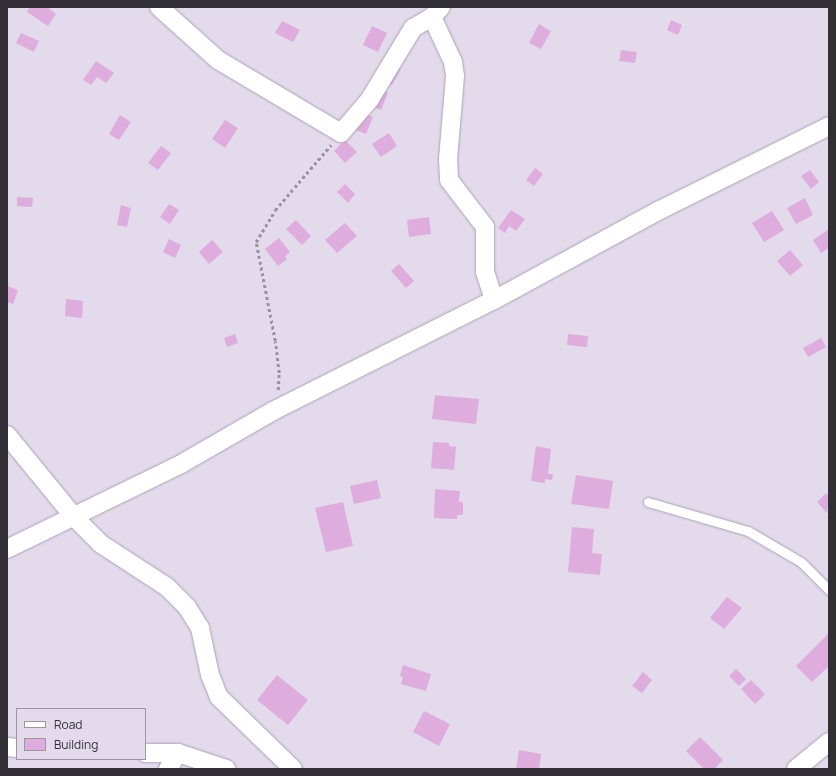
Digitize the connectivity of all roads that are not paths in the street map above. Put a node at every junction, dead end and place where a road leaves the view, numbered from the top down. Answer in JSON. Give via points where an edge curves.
{"nodes":[{"id":1,"x":159,"y":7,"type":"edge"},
{"id":2,"x":437,"y":12,"type":"edge"},
{"id":3,"x":829,"y":126,"type":"edge"},
{"id":4,"x":494,"y":300,"type":"junction"},
{"id":5,"x":7,"y":435,"type":"edge"},
{"id":6,"x":648,"y":502,"type":"dead end"},
{"id":7,"x":74,"y":517,"type":"junction"},
{"id":8,"x":7,"y":549,"type":"edge"},
{"id":9,"x":829,"y":590,"type":"edge"},
{"id":10,"x":829,"y":742,"type":"edge"},
{"id":11,"x":178,"y":753,"type":"junction"},
{"id":12,"x":146,"y":754,"type":"edge"},
{"id":13,"x":168,"y":769,"type":"edge"},
{"id":14,"x":226,"y":769,"type":"edge"},
{"id":15,"x":293,"y":769,"type":"edge"},
{"id":16,"x":796,"y":769,"type":"edge"}],
"edges":[{"from":1,"to":2,"type":"street","via":[[218,60],[341,133],[370,99],[410,32]]},
{"from":2,"to":4,"type":"street","via":[[453,62],[449,180],[485,227],[485,272]]},
{"from":3,"to":4,"type":"street","via":[[660,210]]},
{"from":4,"to":7,"type":"street","via":[[273,410],[181,464]]},
{"from":5,"to":7,"type":"street"},
{"from":6,"to":9,"type":"lane","via":[[748,531],[801,562]]},
{"from":7,"to":8,"type":"street"},
{"from":7,"to":15,"type":"street","via":[[102,544],[167,587],[187,607],[200,628],[210,675],[219,697]]},
{"from":10,"to":16,"type":"street"},
{"from":11,"to":12,"type":"street"},
{"from":11,"to":13,"type":"street"},
{"from":11,"to":14,"type":"street"}]}
